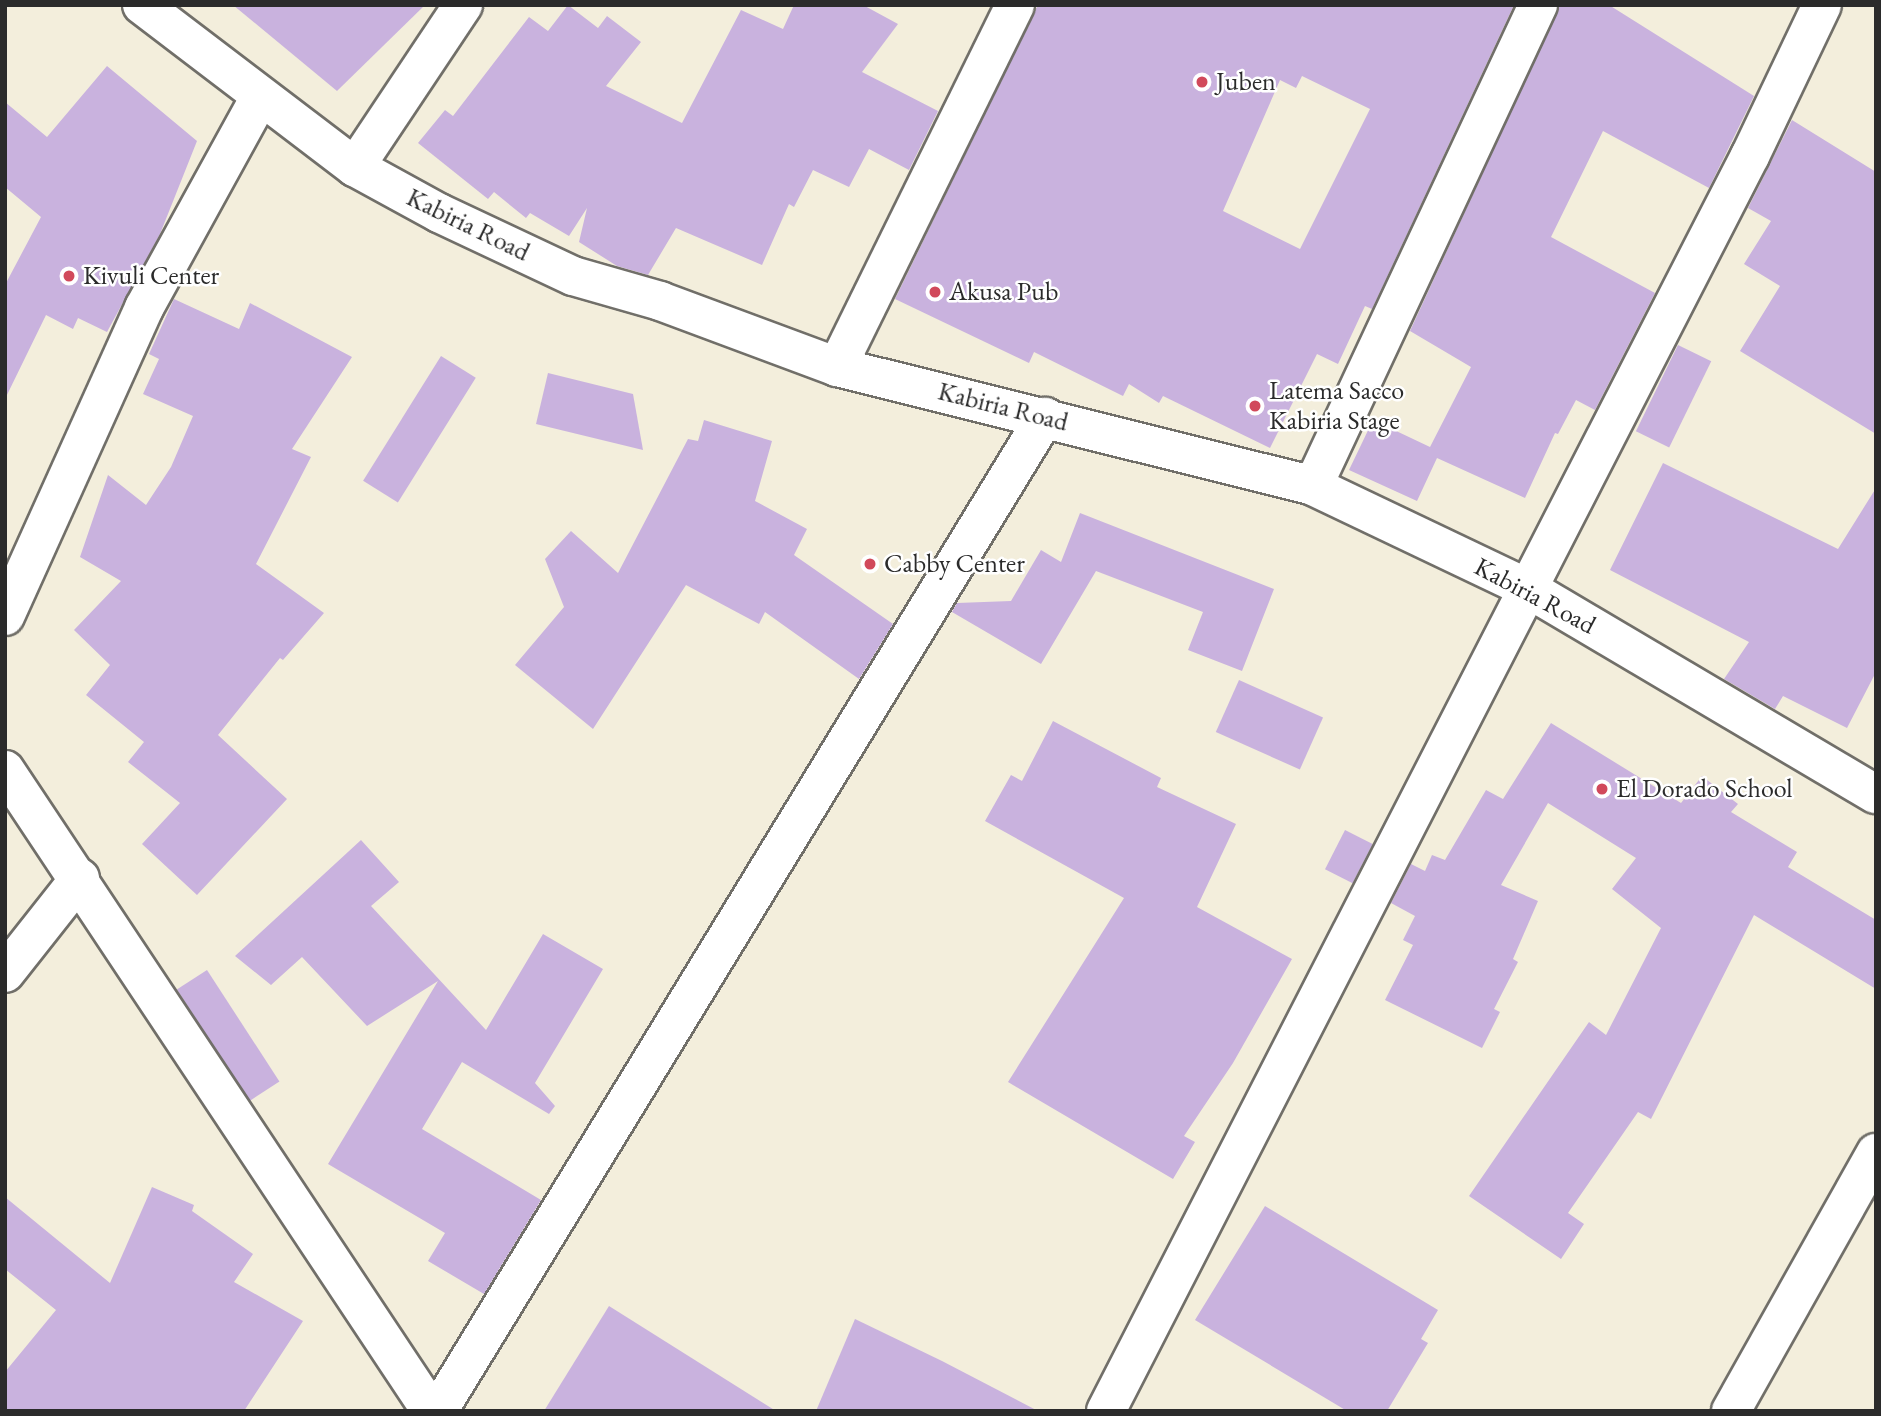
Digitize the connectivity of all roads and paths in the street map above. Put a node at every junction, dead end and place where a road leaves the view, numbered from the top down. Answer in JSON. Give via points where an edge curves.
{"nodes":[{"id":1,"x":142,"y":5,"type":"edge"},
{"id":2,"x":463,"y":5,"type":"edge"},
{"id":3,"x":1015,"y":5,"type":"edge"},
{"id":4,"x":1538,"y":5,"type":"edge"},
{"id":5,"x":1822,"y":5,"type":"edge"},
{"id":6,"x":260,"y":97,"type":"junction"},
{"id":7,"x":355,"y":167,"type":"junction"},
{"id":8,"x":837,"y":367,"type":"junction"},
{"id":9,"x":1045,"y":417,"type":"junction"},
{"id":10,"x":1313,"y":486,"type":"junction"},
{"id":11,"x":1527,"y":588,"type":"junction"},
{"id":12,"x":5,"y":616,"type":"edge"},
{"id":13,"x":5,"y":770,"type":"edge"},
{"id":14,"x":1876,"y":794,"type":"edge"},
{"id":15,"x":80,"y":878,"type":"junction"},
{"id":16,"x":5,"y":973,"type":"edge"},
{"id":17,"x":1876,"y":1153,"type":"edge"},
{"id":18,"x":431,"y":1411,"type":"edge"},
{"id":19,"x":438,"y":1411,"type":"edge"},
{"id":20,"x":1106,"y":1411,"type":"edge"},
{"id":21,"x":1731,"y":1411,"type":"edge"}],
"edges":[{"from":1,"to":6,"type":"street","name":"Kabiria Road"},
{"from":2,"to":7,"type":"street"},
{"from":3,"to":8,"type":"street"},
{"from":4,"to":10,"type":"street"},
{"from":5,"to":11,"type":"street","via":[[1750,156]]},
{"from":6,"to":7,"type":"street","name":"Kabiria Road"},
{"from":6,"to":12,"type":"street","via":[[144,308]]},
{"from":7,"to":8,"type":"street","name":"Kabiria Road","via":[[439,213],[573,276],[660,301]]},
{"from":8,"to":9,"type":"street","name":"Kabiria Road"},
{"from":9,"to":10,"type":"street","name":"Kabiria Road"},
{"from":9,"to":19,"type":"street"},
{"from":10,"to":11,"type":"street","name":"Kabiria Road"},
{"from":11,"to":14,"type":"street","name":"Kabiria Road"},
{"from":11,"to":20,"type":"street"},
{"from":13,"to":15,"type":"street"},
{"from":15,"to":16,"type":"street"},
{"from":15,"to":18,"type":"street"},
{"from":17,"to":21,"type":"street"}]}
